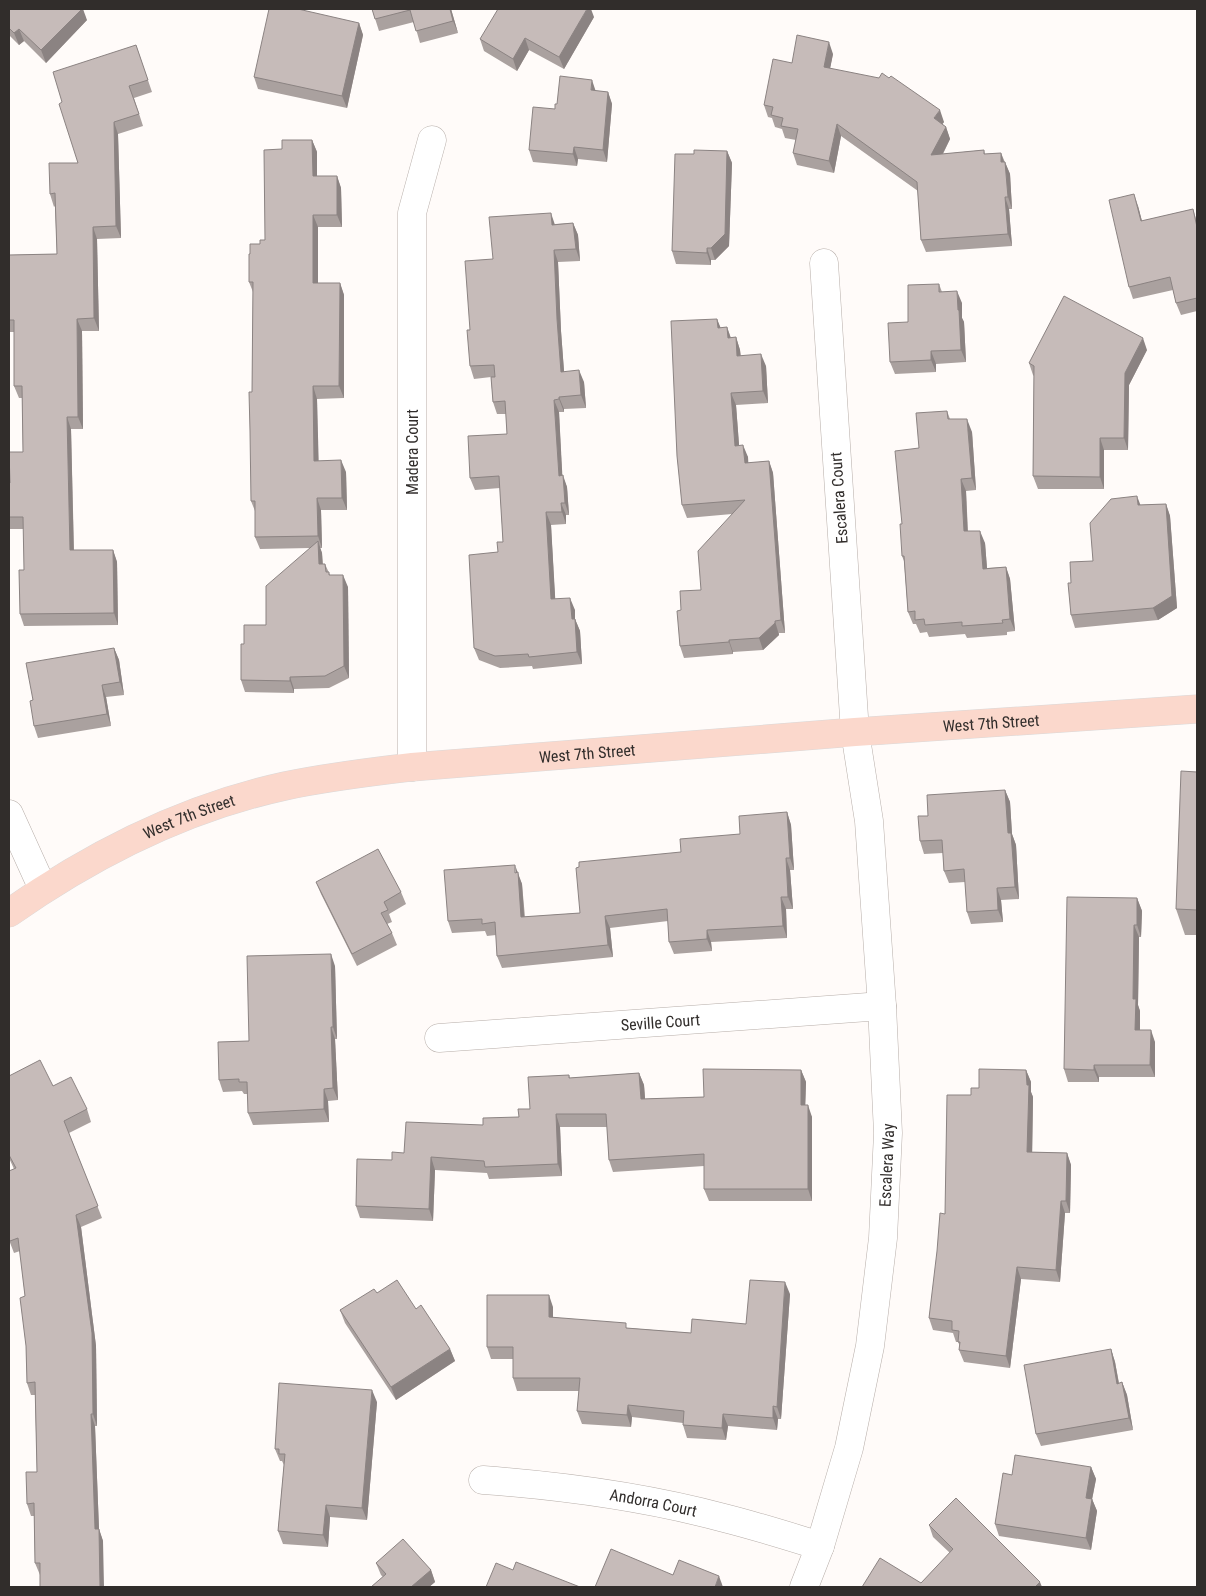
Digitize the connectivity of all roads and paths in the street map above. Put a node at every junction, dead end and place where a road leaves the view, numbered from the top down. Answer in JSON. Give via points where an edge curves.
{"nodes":[{"id":1,"x":432,"y":140,"type":"dead end"},
{"id":2,"x":824,"y":263,"type":"dead end"},
{"id":3,"x":1197,"y":709,"type":"edge"},
{"id":4,"x":855,"y":732,"type":"junction"},
{"id":5,"x":412,"y":767,"type":"junction"},
{"id":6,"x":9,"y":814,"type":"edge"},
{"id":7,"x":43,"y":889,"type":"junction"},
{"id":8,"x":9,"y":913,"type":"edge"},
{"id":9,"x":882,"y":1006,"type":"junction"},
{"id":10,"x":439,"y":1038,"type":"dead end"},
{"id":11,"x":483,"y":1480,"type":"dead end"},
{"id":12,"x":820,"y":1546,"type":"junction"},
{"id":13,"x":804,"y":1587,"type":"edge"}],
"edges":[{"from":1,"to":5,"type":"street","name":"Madera Court","via":[[412,213]]},
{"from":2,"to":4,"type":"street","name":"Escalera Court"},
{"from":3,"to":4,"type":"main road","name":"West 7th Street"},
{"from":4,"to":5,"type":"main road","name":"West 7th Street"},
{"from":4,"to":9,"type":"street","name":"Escalera Way","via":[[869,821]]},
{"from":5,"to":7,"type":"main road","name":"West 7th Street","via":[[286,786],[231,800],[131,838]]},
{"from":6,"to":7,"type":"street"},
{"from":7,"to":8,"type":"main road","name":"West 7th Street"},
{"from":9,"to":10,"type":"street","name":"Seville Court"},
{"from":9,"to":12,"type":"street","name":"Escalera Way","via":[[888,1133],[883,1238],[870,1346],[849,1448]]},
{"from":11,"to":12,"type":"street","name":"Andorra Court","via":[[625,1497],[723,1517]]},
{"from":12,"to":13,"type":"street","name":"Escalera Way"}]}
